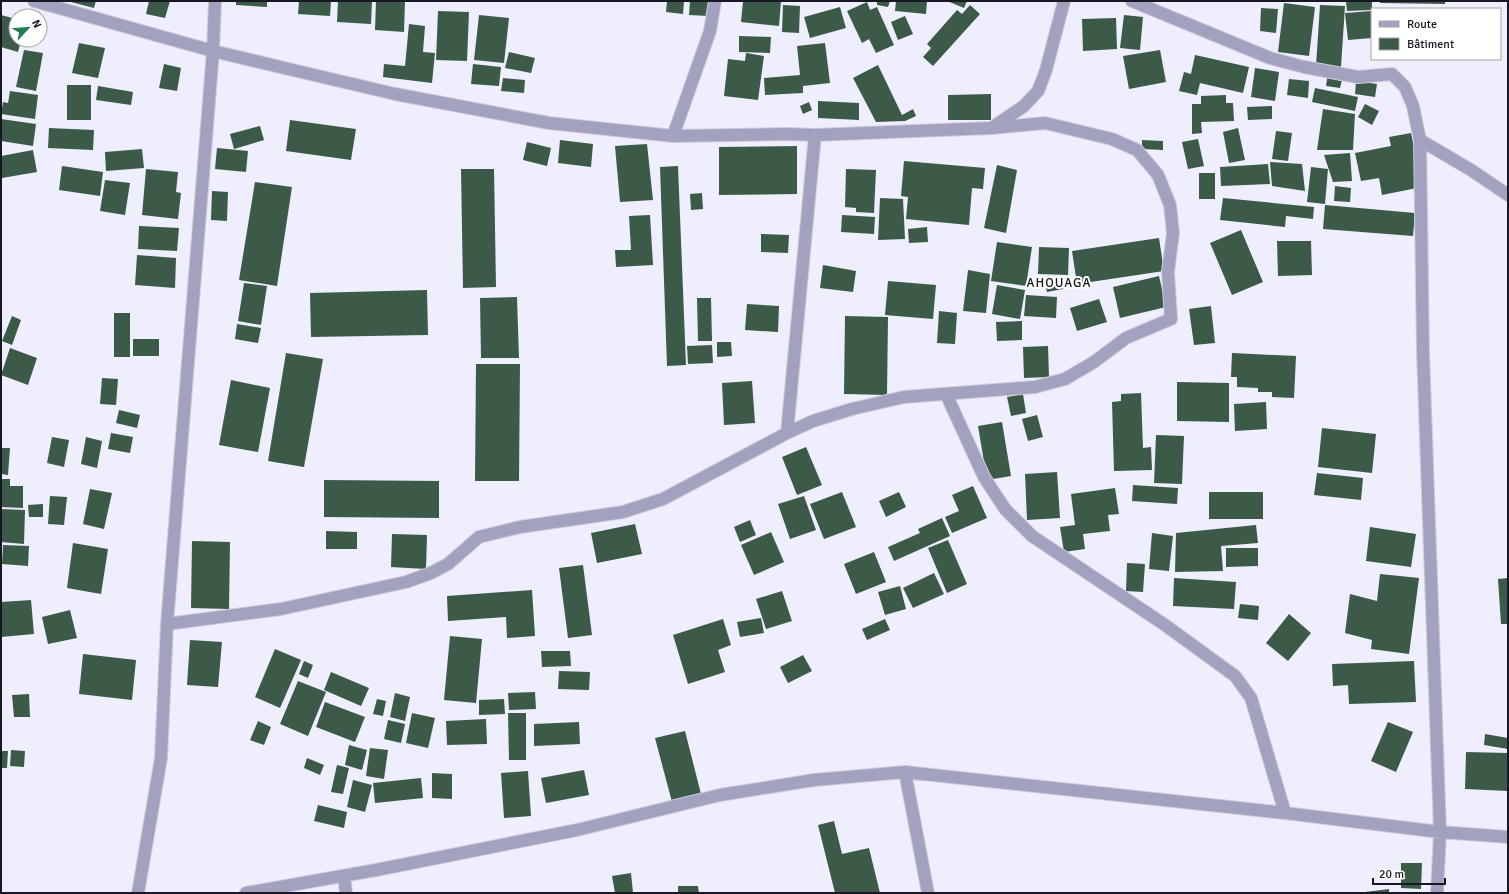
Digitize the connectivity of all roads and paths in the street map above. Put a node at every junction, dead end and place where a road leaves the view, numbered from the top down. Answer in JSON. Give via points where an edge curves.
{"nodes":[{"id":1,"x":34,"y":1,"type":"edge"},
{"id":2,"x":215,"y":1,"type":"edge"},
{"id":3,"x":715,"y":1,"type":"edge"},
{"id":4,"x":1064,"y":1,"type":"edge"},
{"id":5,"x":1132,"y":1,"type":"edge"},
{"id":6,"x":213,"y":51,"type":"junction"},
{"id":7,"x":992,"y":128,"type":"junction"},
{"id":8,"x":673,"y":136,"type":"junction"},
{"id":9,"x":815,"y":136,"type":"junction"},
{"id":10,"x":1420,"y":140,"type":"junction"},
{"id":11,"x":1508,"y":195,"type":"edge"},
{"id":12,"x":946,"y":394,"type":"junction"},
{"id":13,"x":787,"y":433,"type":"junction"},
{"id":14,"x":167,"y":624,"type":"junction"},
{"id":15,"x":905,"y":772,"type":"junction"},
{"id":16,"x":1285,"y":813,"type":"junction"},
{"id":17,"x":1440,"y":832,"type":"junction"},
{"id":18,"x":1508,"y":837,"type":"edge"},
{"id":19,"x":344,"y":876,"type":"junction"},
{"id":20,"x":138,"y":893,"type":"edge"},
{"id":21,"x":246,"y":893,"type":"edge"},
{"id":22,"x":346,"y":893,"type":"edge"},
{"id":23,"x":928,"y":893,"type":"edge"},
{"id":24,"x":1437,"y":893,"type":"edge"}],
"edges":[{"from":1,"to":6,"type":"street"},
{"from":2,"to":6,"type":"street"},
{"from":3,"to":8,"type":"street","via":[[710,31]]},
{"from":4,"to":7,"type":"street","via":[[1038,91],[1024,106]]},
{"from":5,"to":10,"type":"street","via":[[1270,58],[1358,77],[1392,74],[1404,87],[1413,106]]},
{"from":6,"to":8,"type":"street","via":[[396,94],[542,122]]},
{"from":6,"to":14,"type":"street"},
{"from":7,"to":9,"type":"street"},
{"from":7,"to":12,"type":"street","via":[[1045,123],[1112,139],[1137,150],[1158,175],[1170,205],[1173,233],[1168,272],[1171,318],[1126,338],[1094,362],[1065,379],[1034,388]]},
{"from":8,"to":9,"type":"street"},
{"from":9,"to":13,"type":"street"},
{"from":10,"to":11,"type":"street"},
{"from":10,"to":17,"type":"street","via":[[1423,352]]},
{"from":12,"to":13,"type":"street","via":[[904,397],[852,409],[813,421]]},
{"from":12,"to":16,"type":"street","via":[[984,477],[1005,508],[1032,536],[1165,625],[1235,676],[1251,698]]},
{"from":13,"to":14,"type":"street","via":[[663,499],[623,512],[520,527],[479,537],[448,564],[406,582],[281,609]]},
{"from":14,"to":20,"type":"street","via":[[161,758]]},
{"from":15,"to":16,"type":"street"},
{"from":15,"to":19,"type":"street","via":[[814,780],[720,795],[577,830]]},
{"from":15,"to":23,"type":"street"},
{"from":16,"to":17,"type":"street"},
{"from":17,"to":18,"type":"street"},
{"from":17,"to":24,"type":"street"},
{"from":19,"to":21,"type":"street"},
{"from":19,"to":22,"type":"street"}]}
